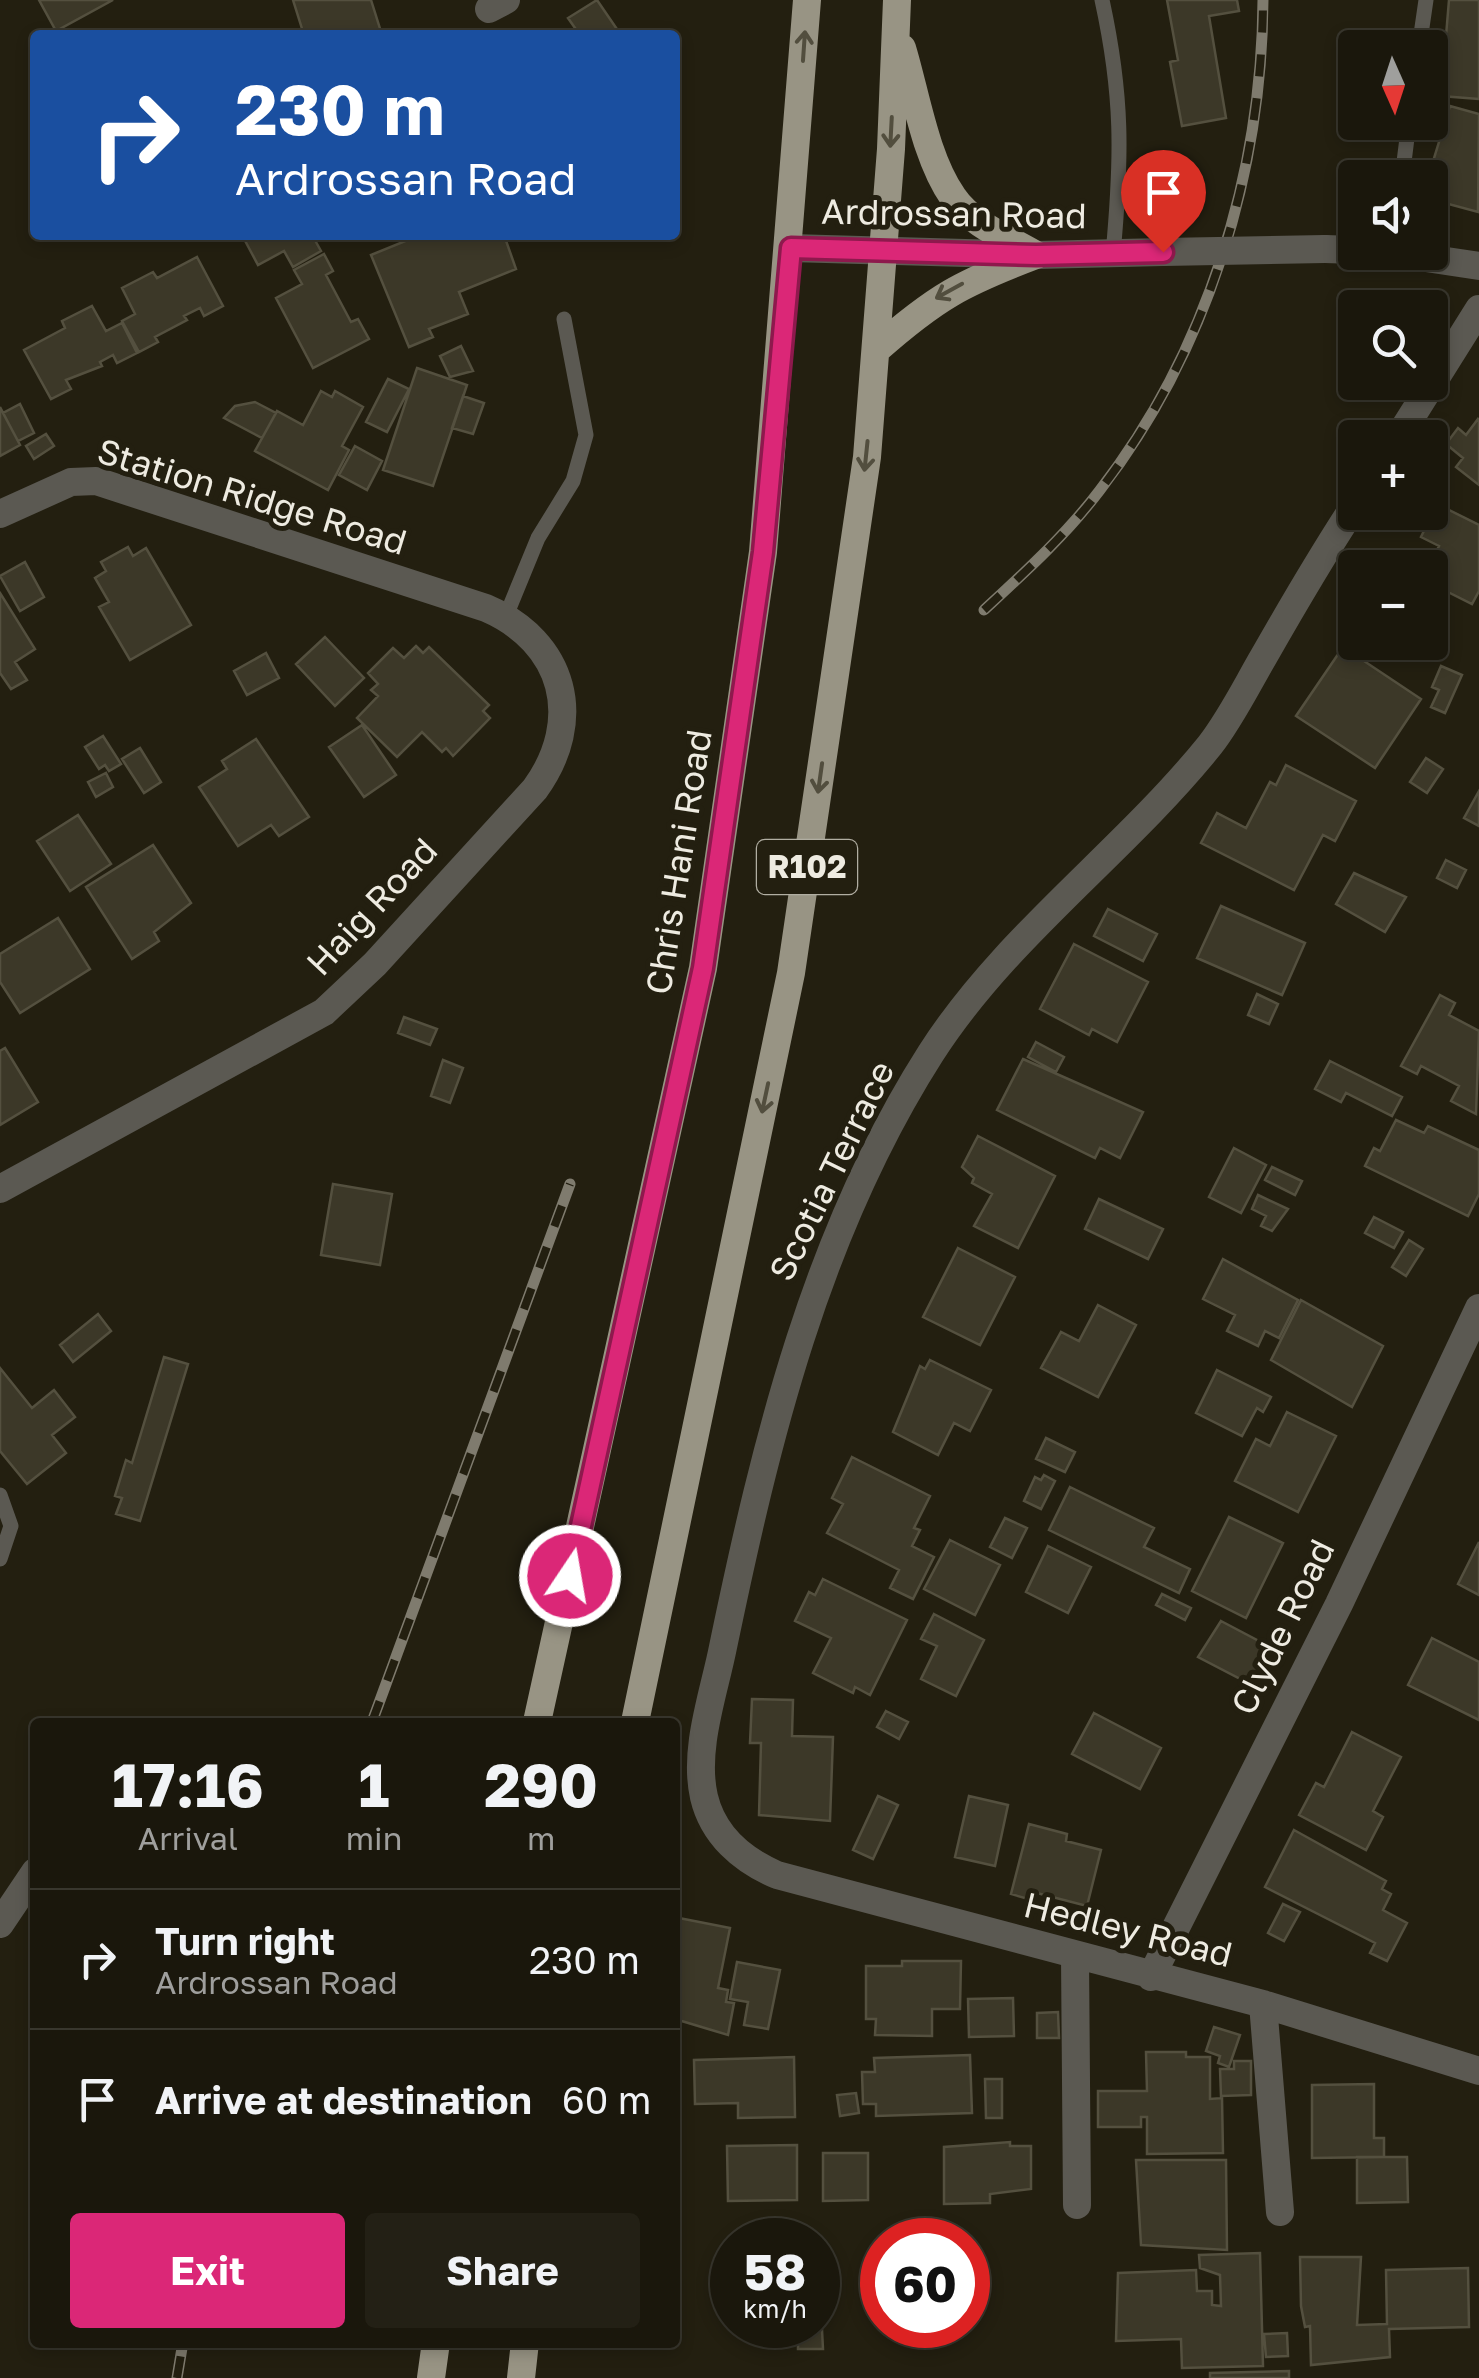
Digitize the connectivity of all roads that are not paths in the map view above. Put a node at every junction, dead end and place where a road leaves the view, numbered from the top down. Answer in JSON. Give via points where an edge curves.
{"nodes":[{"id":1,"x":807,"y":0,"type":"edge"},
{"id":2,"x":1102,"y":0,"type":"edge"},
{"id":3,"x":1426,"y":0,"type":"edge"},
{"id":4,"x":896,"y":14,"type":"edge"},
{"id":5,"x":1422,"y":30,"type":"edge"},
{"id":6,"x":791,"y":248,"type":"junction"},
{"id":7,"x":1338,"y":249,"type":"edge"},
{"id":8,"x":883,"y":251,"type":"junction"},
{"id":9,"x":1113,"y":254,"type":"junction"},
{"id":10,"x":1036,"y":255,"type":"junction"},
{"id":11,"x":1448,"y":261,"type":"edge"},
{"id":12,"x":1479,"y":266,"type":"edge"},
{"id":13,"x":1479,"y":309,"type":"edge"},
{"id":14,"x":564,"y":319,"type":"dead end"},
{"id":15,"x":876,"y":350,"type":"junction"},
{"id":16,"x":1409,"y":420,"type":"edge"},
{"id":17,"x":0,"y":514,"type":"edge"},
{"id":18,"x":1340,"y":530,"type":"edge"},
{"id":19,"x":496,"y":612,"type":"junction"},
{"id":20,"x":0,"y":1189,"type":"edge"},
{"id":21,"x":1479,"y":1308,"type":"edge"},
{"id":22,"x":0,"y":1495,"type":"edge"},
{"id":23,"x":0,"y":1559,"type":"edge"},
{"id":24,"x":539,"y":1718,"type":"edge"},
{"id":25,"x":636,"y":1718,"type":"edge"},
{"id":26,"x":756,"y":1866,"type":"joint"},
{"id":27,"x":30,"y":1879,"type":"edge"},
{"id":28,"x":0,"y":1924,"type":"edge"},
{"id":29,"x":1076,"y":1956,"type":"junction"},
{"id":30,"x":1151,"y":1978,"type":"junction"},
{"id":31,"x":1263,"y":2004,"type":"junction"},
{"id":32,"x":1479,"y":2071,"type":"edge"},
{"id":33,"x":1077,"y":2204,"type":"dead end"},
{"id":34,"x":1280,"y":2212,"type":"dead end"},
{"id":35,"x":435,"y":2348,"type":"edge"},
{"id":36,"x":524,"y":2348,"type":"edge"},
{"id":37,"x":432,"y":2378,"type":"edge"},
{"id":38,"x":520,"y":2378,"type":"edge"}],
"edges":[{"from":6,"to":1,"type":"main road","name":"Chris Hani Road","number":"R102","one_way":true},
{"from":2,"to":9,"type":"lane","via":[[1121,105]]},
{"from":3,"to":5,"type":"lane"},
{"from":4,"to":8,"type":"main road","number":"R102","one_way":true},
{"from":4,"to":10,"type":"main road","via":[[934,155],[953,198]]},
{"from":6,"to":8,"type":"street","name":"Ardrossan Road"},
{"from":6,"to":24,"type":"main road","name":"Chris Hani Road","number":"R102","via":[[763,552],[703,968]]},
{"from":7,"to":9,"type":"street","name":"Ardrossan Road","bridge":true},
{"from":8,"to":10,"type":"street","name":"Ardrossan Road"},
{"from":8,"to":15,"type":"main road","number":"R102"},
{"from":9,"to":10,"type":"street","name":"Ardrossan Road"},
{"from":10,"to":15,"type":"main road","one_way":true,"via":[[931,301]]},
{"from":11,"to":12,"type":"street"},
{"from":13,"to":16,"type":"street"},
{"from":14,"to":19,"type":"lane","via":[[586,435],[573,481]]},
{"from":15,"to":25,"type":"main road","number":"R102","one_way":true,"via":[[867,457],[791,973]]},
{"from":17,"to":19,"type":"street","name":"Station Ridge Road","via":[[71,482],[96,481]]},
{"from":18,"to":26,"type":"street","name":"Scotia Terrace","via":[[1213,741],[1143,824],[971,998],[867,1168],[807,1308],[784,1384],[701,1756],[711,1818]]},
{"from":19,"to":20,"type":"street","name":"Haig Road","via":[[538,644],[562,705],[558,750],[535,789],[324,1012]]},
{"from":21,"to":30,"type":"street","name":"Clyde Road"},
{"from":22,"to":23,"type":"lane","via":[[11,1526]]},
{"from":26,"to":29,"type":"street","name":"Hedley Road"},
{"from":27,"to":28,"type":"street"},
{"from":29,"to":30,"type":"street","name":"Hedley Road"},
{"from":29,"to":33,"type":"street"},
{"from":30,"to":31,"type":"street","name":"Hedley Road"},
{"from":31,"to":32,"type":"street","name":"Hedley Road"},
{"from":31,"to":34,"type":"street"},
{"from":35,"to":37,"type":"main road"},
{"from":36,"to":38,"type":"main road"}]}
